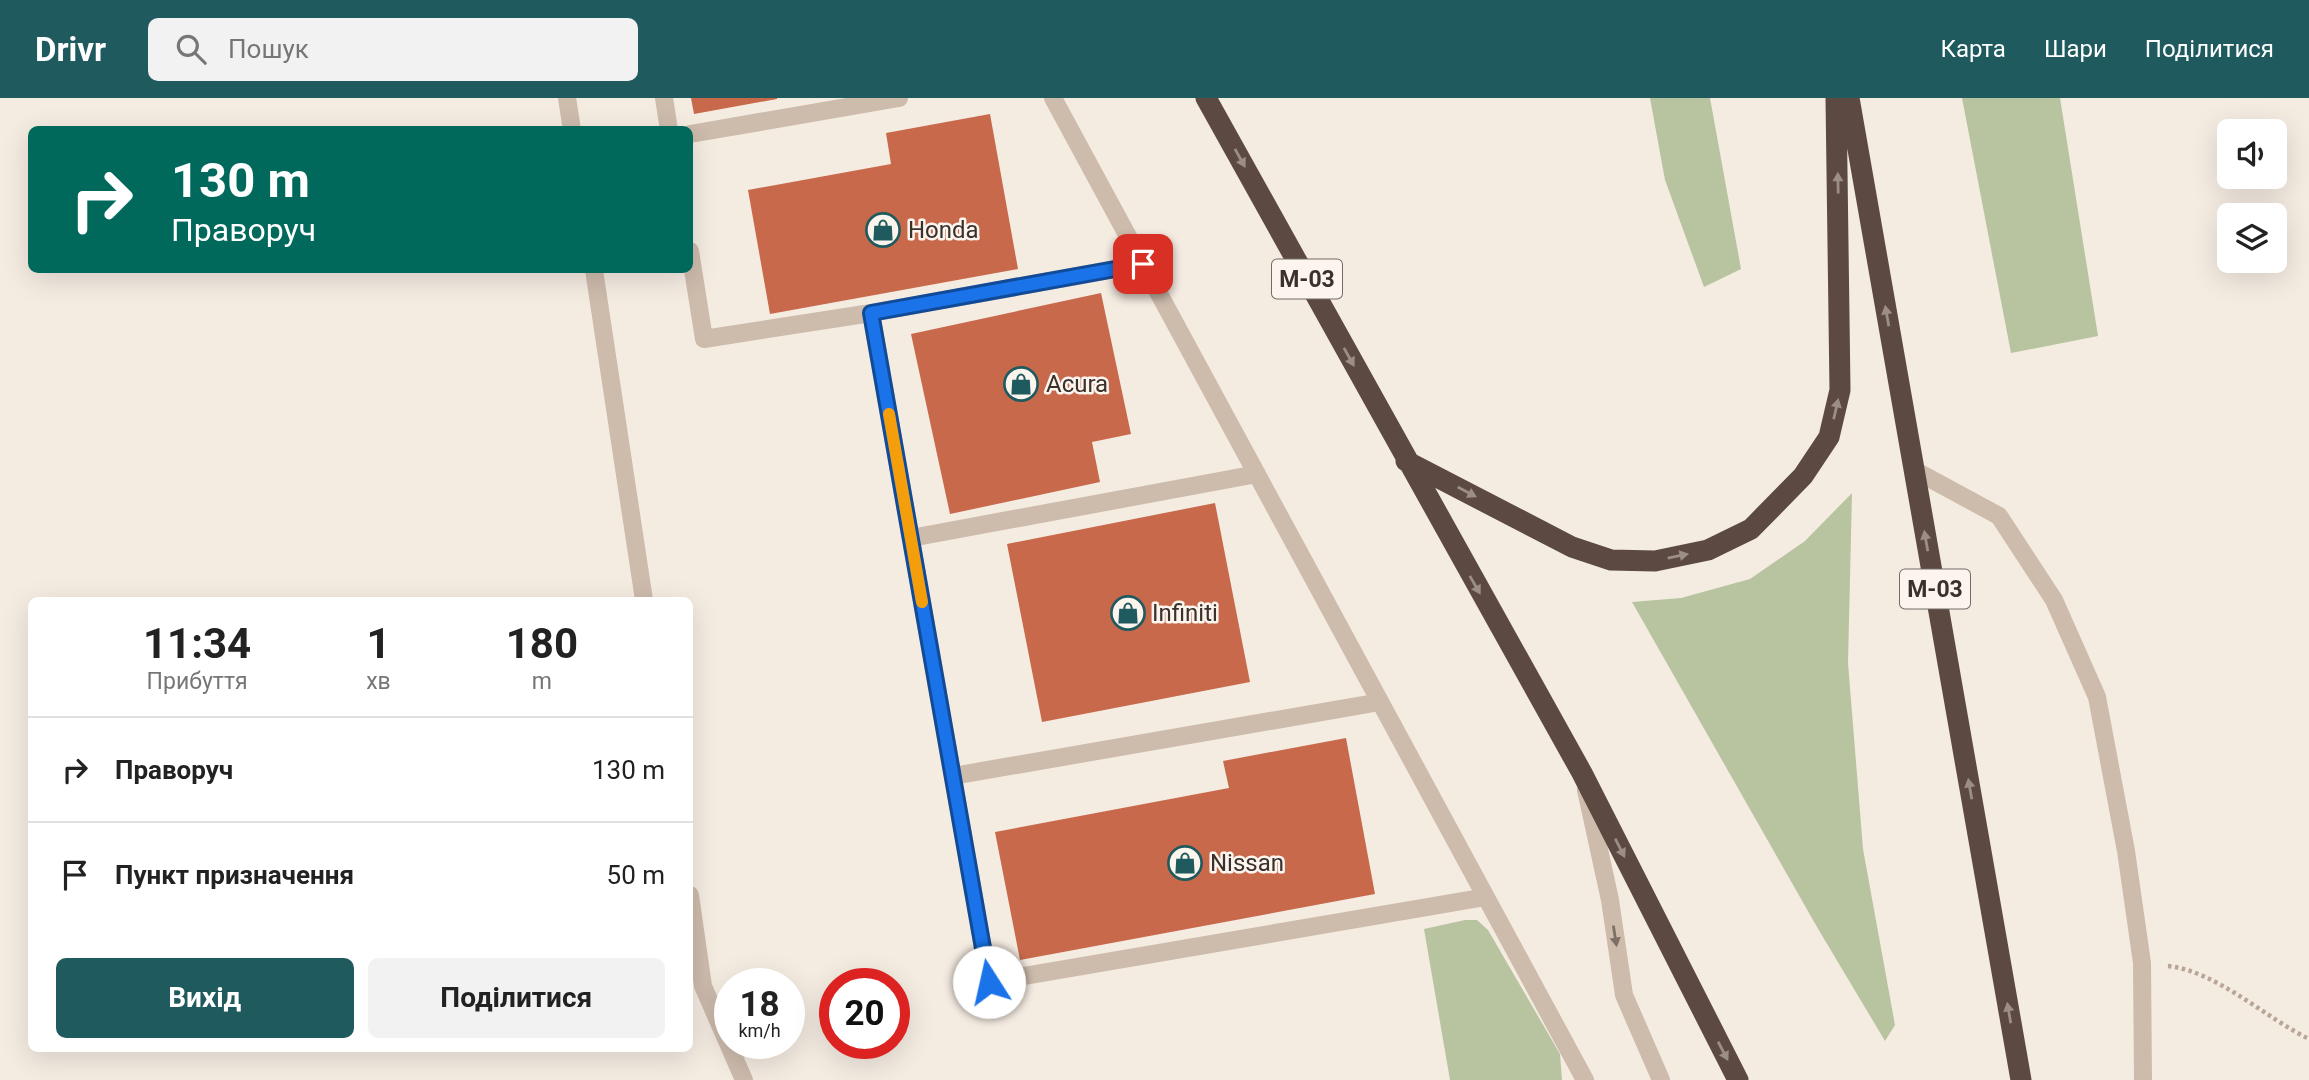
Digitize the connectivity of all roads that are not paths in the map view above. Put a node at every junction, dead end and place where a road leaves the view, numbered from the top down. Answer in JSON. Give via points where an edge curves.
{"nodes":[{"id":1,"x":567,"y":98,"type":"edge"},
{"id":2,"x":664,"y":98,"type":"edge"},
{"id":3,"x":899,"y":98,"type":"edge"},
{"id":4,"x":1053,"y":98,"type":"edge"},
{"id":5,"x":1206,"y":98,"type":"edge"},
{"id":6,"x":1836,"y":98,"type":"edge"},
{"id":7,"x":1849,"y":98,"type":"edge"},
{"id":8,"x":571,"y":126,"type":"edge"},
{"id":9,"x":668,"y":126,"type":"edge"},
{"id":10,"x":693,"y":133,"type":"edge"},
{"id":11,"x":1143,"y":264,"type":"junction"},
{"id":12,"x":693,"y":270,"type":"edge"},
{"id":13,"x":594,"y":273,"type":"edge"},
{"id":14,"x":871,"y":313,"type":"junction"},
{"id":15,"x":1406,"y":461,"type":"junction"},
{"id":16,"x":1914,"y":470,"type":"junction"},
{"id":17,"x":1257,"y":474,"type":"junction"},
{"id":18,"x":911,"y":538,"type":"junction"},
{"id":19,"x":644,"y":597,"type":"edge"},
{"id":20,"x":1380,"y":702,"type":"junction"},
{"id":21,"x":1582,"y":773,"type":"junction"},
{"id":22,"x":953,"y":776,"type":"junction"},
{"id":23,"x":1486,"y":897,"type":"junction"},
{"id":24,"x":693,"y":916,"type":"edge"},
{"id":25,"x":744,"y":1080,"type":"edge"},
{"id":26,"x":1585,"y":1080,"type":"edge"},
{"id":27,"x":1661,"y":1080,"type":"edge"},
{"id":28,"x":1738,"y":1080,"type":"edge"},
{"id":29,"x":2021,"y":1080,"type":"edge"},
{"id":30,"x":2143,"y":1080,"type":"edge"}],
"edges":[{"from":1,"to":8,"type":"lane"},
{"from":2,"to":9,"type":"lane"},
{"from":3,"to":10,"type":"lane"},
{"from":4,"to":11,"type":"lane"},
{"from":5,"to":15,"type":"highway","number":"М-03","one_way":true},
{"from":15,"to":6,"type":"highway","one_way":true,"via":[[1572,547],[1611,560],[1655,561],[1709,550],[1751,529],[1803,476],[1829,437],[1840,390]]},
{"from":16,"to":7,"type":"highway","number":"М-03","one_way":true},
{"from":11,"to":14,"type":"lane"},
{"from":11,"to":17,"type":"lane"},
{"from":12,"to":14,"type":"lane","via":[[704,339]]},
{"from":13,"to":19,"type":"lane"},
{"from":14,"to":18,"type":"lane"},
{"from":15,"to":21,"type":"highway","number":"М-03","one_way":true},
{"from":29,"to":16,"type":"highway","number":"М-03","one_way":true},
{"from":16,"to":30,"type":"lane","via":[[1999,516],[2054,600],[2097,696],[2142,963]]},
{"from":17,"to":18,"type":"lane"},
{"from":17,"to":20,"type":"lane"},
{"from":18,"to":22,"type":"lane"},
{"from":20,"to":22,"type":"lane"},
{"from":20,"to":23,"type":"lane"},
{"from":21,"to":27,"type":"lane","one_way":true,"via":[[1610,900],[1624,995]]},
{"from":21,"to":28,"type":"highway","number":"М-03","one_way":true},
{"from":22,"to":23,"type":"lane","via":[[989,982]]},
{"from":23,"to":26,"type":"lane"},
{"from":24,"to":25,"type":"lane","via":[[703,986]]}]}
